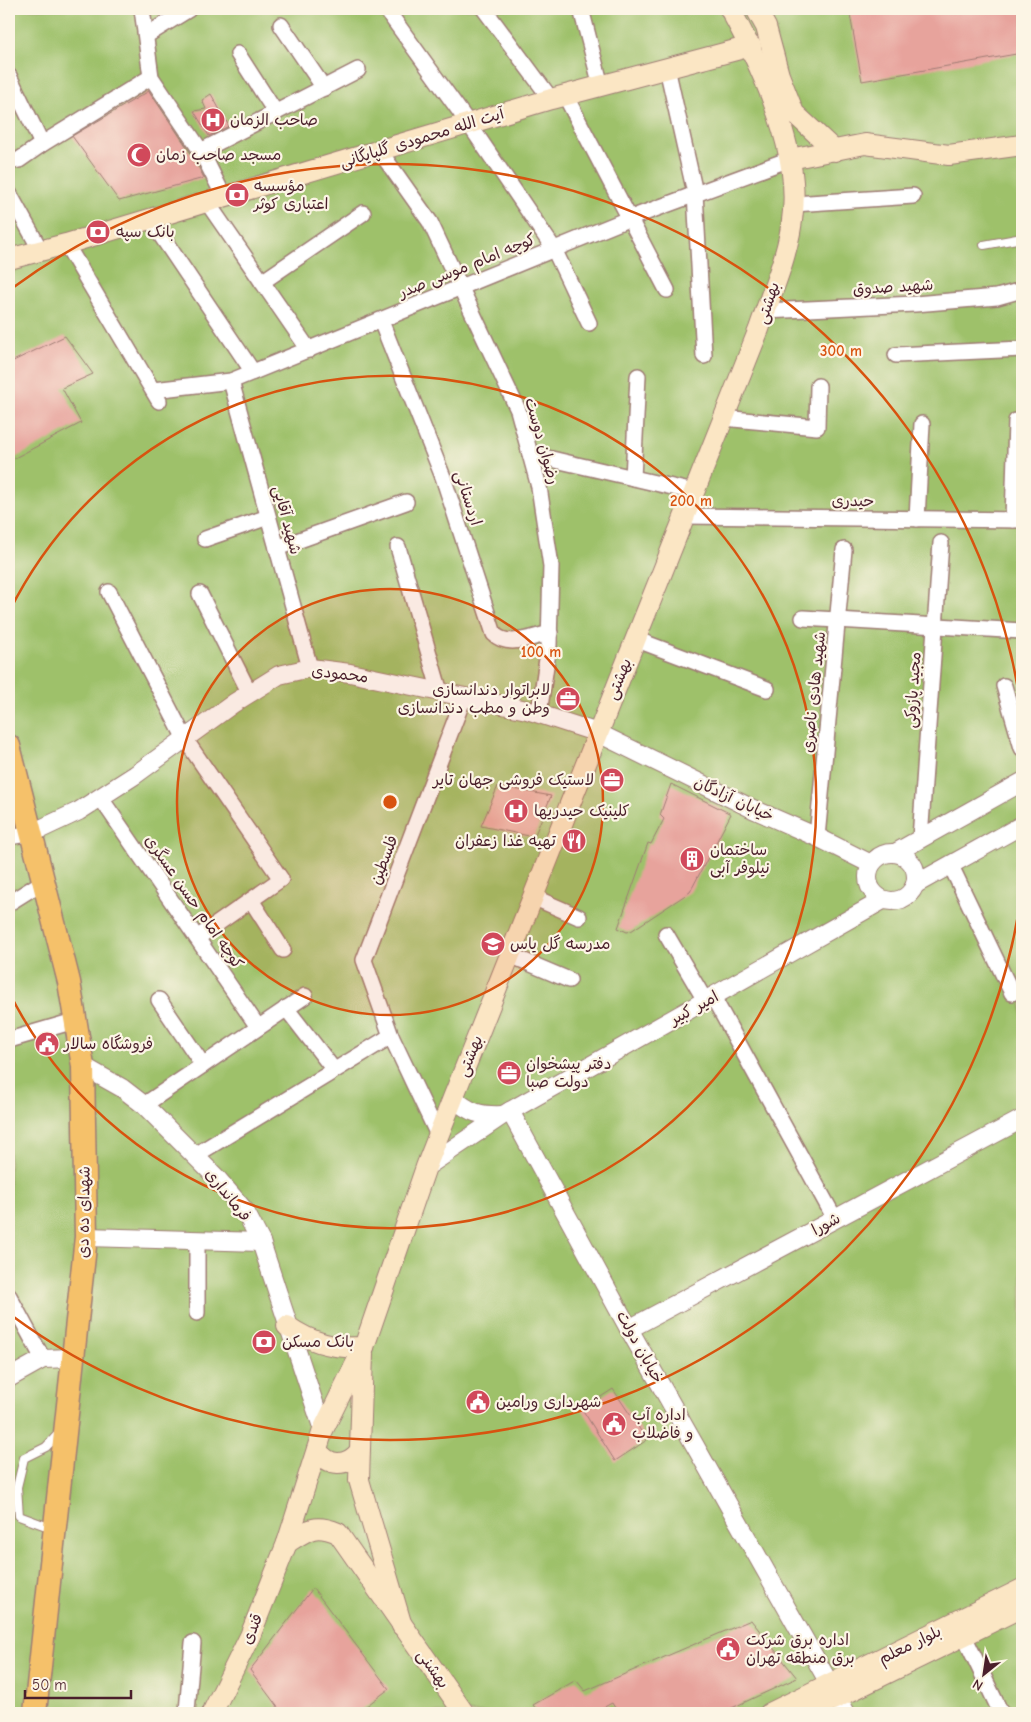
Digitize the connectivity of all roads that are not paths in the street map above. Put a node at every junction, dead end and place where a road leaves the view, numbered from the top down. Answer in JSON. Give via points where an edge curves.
{"nodes":[{"id":1,"x":142,"y":9,"type":"edge"},
{"id":2,"x":190,"y":9,"type":"edge"},
{"id":3,"x":386,"y":9,"type":"edge"},
{"id":4,"x":484,"y":9,"type":"edge"},
{"id":5,"x":581,"y":9,"type":"edge"},
{"id":6,"x":730,"y":9,"type":"edge"},
{"id":7,"x":756,"y":9,"type":"edge"},
{"id":8,"x":281,"y":25,"type":"dead end"},
{"id":9,"x":147,"y":35,"type":"junction"},
{"id":10,"x":750,"y":46,"type":"junction"},
{"id":11,"x":238,"y":54,"type":"dead end"},
{"id":12,"x":667,"y":68,"type":"junction"},
{"id":13,"x":358,"y":70,"type":"dead end"},
{"id":14,"x":9,"y":76,"type":"edge"},
{"id":15,"x":151,"y":77,"type":"junction"},
{"id":16,"x":601,"y":86,"type":"junction"},
{"id":17,"x":324,"y":88,"type":"junction"},
{"id":18,"x":558,"y":97,"type":"junction"},
{"id":19,"x":276,"y":113,"type":"junction"},
{"id":20,"x":469,"y":124,"type":"junction"},
{"id":21,"x":42,"y":144,"type":"junction"},
{"id":22,"x":1022,"y":145,"type":"edge"},
{"id":23,"x":379,"y":150,"type":"junction"},
{"id":24,"x":835,"y":150,"type":"junction"},
{"id":25,"x":201,"y":152,"type":"junction"},
{"id":26,"x":790,"y":158,"type":"junction"},
{"id":27,"x":9,"y":162,"type":"edge"},
{"id":28,"x":9,"y":193,"type":"edge"},
{"id":29,"x":695,"y":193,"type":"junction"},
{"id":30,"x":913,"y":196,"type":"dead end"},
{"id":31,"x":215,"y":199,"type":"junction"},
{"id":32,"x":794,"y":204,"type":"junction"},
{"id":33,"x":363,"y":213,"type":"dead end"},
{"id":34,"x":150,"y":219,"type":"junction"},
{"id":35,"x":628,"y":219,"type":"junction"},
{"id":36,"x":1022,"y":238,"type":"edge"},
{"id":37,"x":66,"y":244,"type":"junction"},
{"id":38,"x":984,"y":244,"type":"dead end"},
{"id":39,"x":554,"y":249,"type":"junction"},
{"id":40,"x":41,"y":251,"type":"junction"},
{"id":41,"x":9,"y":259,"type":"edge"},
{"id":42,"x":262,"y":282,"type":"junction"},
{"id":43,"x":461,"y":289,"type":"junction"},
{"id":44,"x":667,"y":290,"type":"dead end"},
{"id":45,"x":1021,"y":294,"type":"edge"},
{"id":46,"x":765,"y":311,"type":"junction"},
{"id":47,"x":380,"y":321,"type":"junction"},
{"id":48,"x":589,"y":323,"type":"dead end"},
{"id":49,"x":1022,"y":349,"type":"edge"},
{"id":50,"x":309,"y":350,"type":"junction"},
{"id":51,"x":896,"y":355,"type":"dead end"},
{"id":52,"x":704,"y":356,"type":"dead end"},
{"id":53,"x":253,"y":372,"type":"junction"},
{"id":54,"x":638,"y":376,"type":"dead end"},
{"id":55,"x":231,"y":381,"type":"junction"},
{"id":56,"x":818,"y":386,"type":"dead end"},
{"id":57,"x":723,"y":418,"type":"junction"},
{"id":58,"x":1016,"y":421,"type":"dead end"},
{"id":59,"x":922,"y":424,"type":"dead end"},
{"id":60,"x":530,"y":454,"type":"junction"},
{"id":61,"x":633,"y":478,"type":"junction"},
{"id":62,"x":694,"y":492,"type":"junction"},
{"id":63,"x":406,"y":502,"type":"dead end"},
{"id":64,"x":684,"y":516,"type":"junction"},
{"id":65,"x":268,"y":517,"type":"junction"},
{"id":66,"x":917,"y":519,"type":"junction"},
{"id":67,"x":1018,"y":520,"type":"edge"},
{"id":68,"x":205,"y":539,"type":"dead end"},
{"id":69,"x":941,"y":543,"type":"dead end"},
{"id":70,"x":398,"y":547,"type":"dead end"},
{"id":71,"x":277,"y":548,"type":"junction"},
{"id":72,"x":844,"y":550,"type":"dead end"},
{"id":73,"x":109,"y":592,"type":"dead end"},
{"id":74,"x":200,"y":594,"type":"dead end"},
{"id":75,"x":803,"y":618,"type":"dead end"},
{"id":76,"x":838,"y":620,"type":"junction"},
{"id":77,"x":935,"y":626,"type":"junction"},
{"id":78,"x":1022,"y":631,"type":"edge"},
{"id":79,"x":550,"y":633,"type":"junction"},
{"id":80,"x":635,"y":639,"type":"junction"},
{"id":81,"x":310,"y":668,"type":"junction"},
{"id":82,"x":1004,"y":686,"type":"dead end"},
{"id":83,"x":767,"y":689,"type":"dead end"},
{"id":84,"x":440,"y":692,"type":"junction"},
{"id":85,"x":250,"y":694,"type":"junction"},
{"id":86,"x":464,"y":697,"type":"junction"},
{"id":87,"x":539,"y":714,"type":"junction"},
{"id":88,"x":598,"y":733,"type":"junction"},
{"id":89,"x":185,"y":739,"type":"junction"},
{"id":90,"x":9,"y":746,"type":"edge"},
{"id":91,"x":1022,"y":748,"type":"edge"},
{"id":92,"x":1022,"y":782,"type":"edge"},
{"id":93,"x":100,"y":797,"type":"junction"},
{"id":94,"x":1022,"y":827,"type":"edge"},
{"id":95,"x":32,"y":833,"type":"junction"},
{"id":96,"x":9,"y":837,"type":"edge"},
{"id":97,"x":817,"y":837,"type":"junction"},
{"id":98,"x":920,"y":839,"type":"junction"},
{"id":99,"x":895,"y":853,"type":"junction"},
{"id":100,"x":872,"y":864,"type":"junction"},
{"id":101,"x":951,"y":866,"type":"junction"},
{"id":102,"x":44,"y":881,"type":"junction"},
{"id":103,"x":916,"y":884,"type":"junction"},
{"id":104,"x":533,"y":897,"type":"junction"},
{"id":105,"x":251,"y":900,"type":"junction"},
{"id":106,"x":883,"y":900,"type":"junction"},
{"id":107,"x":9,"y":903,"type":"edge"},
{"id":108,"x":579,"y":917,"type":"dead end"},
{"id":109,"x":666,"y":934,"type":"dead end"},
{"id":110,"x":197,"y":938,"type":"junction"},
{"id":111,"x":283,"y":950,"type":"dead end"},
{"id":112,"x":510,"y":955,"type":"junction"},
{"id":113,"x":569,"y":980,"type":"dead end"},
{"id":114,"x":1012,"y":993,"type":"dead end"},
{"id":115,"x":305,"y":996,"type":"dead end"},
{"id":116,"x":710,"y":999,"type":"junction"},
{"id":117,"x":159,"y":1000,"type":"dead end"},
{"id":118,"x":286,"y":1008,"type":"junction"},
{"id":119,"x":74,"y":1021,"type":"junction"},
{"id":120,"x":258,"y":1027,"type":"junction"},
{"id":121,"x":391,"y":1036,"type":"junction"},
{"id":122,"x":9,"y":1040,"type":"edge"},
{"id":123,"x":203,"y":1065,"type":"junction"},
{"id":124,"x":83,"y":1066,"type":"junction"},
{"id":125,"x":334,"y":1070,"type":"junction"},
{"id":126,"x":453,"y":1098,"type":"junction"},
{"id":127,"x":144,"y":1105,"type":"junction"},
{"id":128,"x":507,"y":1113,"type":"junction"},
{"id":129,"x":1022,"y":1119,"type":"edge"},
{"id":130,"x":438,"y":1135,"type":"junction"},
{"id":131,"x":194,"y":1156,"type":"junction"},
{"id":132,"x":426,"y":1167,"type":"junction"},
{"id":133,"x":835,"y":1219,"type":"junction"},
{"id":134,"x":86,"y":1237,"type":"junction"},
{"id":135,"x":198,"y":1240,"type":"junction"},
{"id":136,"x":261,"y":1242,"type":"junction"},
{"id":137,"x":9,"y":1296,"type":"edge"},
{"id":138,"x":197,"y":1313,"type":"dead end"},
{"id":139,"x":288,"y":1326,"type":"junction"},
{"id":140,"x":630,"y":1329,"type":"junction"},
{"id":141,"x":364,"y":1347,"type":"junction"},
{"id":142,"x":72,"y":1358,"type":"junction"},
{"id":143,"x":43,"y":1359,"type":"junction"},
{"id":144,"x":9,"y":1378,"type":"edge"},
{"id":145,"x":65,"y":1427,"type":"junction"},
{"id":146,"x":323,"y":1430,"type":"junction"},
{"id":147,"x":317,"y":1450,"type":"junction"},
{"id":148,"x":359,"y":1452,"type":"junction"},
{"id":149,"x":55,"y":1529,"type":"junction"},
{"id":150,"x":287,"y":1543,"type":"junction"},
{"id":151,"x":1022,"y":1589,"type":"edge"},
{"id":152,"x":1022,"y":1607,"type":"edge"},
{"id":153,"x":402,"y":1626,"type":"junction"},
{"id":154,"x":964,"y":1636,"type":"junction"},
{"id":155,"x":193,"y":1643,"type":"dead end"},
{"id":156,"x":838,"y":1698,"type":"edge"},
{"id":157,"x":36,"y":1713,"type":"edge"},
{"id":158,"x":189,"y":1713,"type":"edge"},
{"id":159,"x":212,"y":1713,"type":"edge"},
{"id":160,"x":464,"y":1713,"type":"edge"},
{"id":161,"x":770,"y":1713,"type":"edge"},
{"id":162,"x":806,"y":1713,"type":"edge"},
{"id":163,"x":1001,"y":1713,"type":"edge"}],
"edges":[{"from":1,"to":9,"type":"street"},
{"from":2,"to":9,"type":"street"},
{"from":3,"to":20,"type":"street"},
{"from":4,"to":18,"type":"street"},
{"from":5,"to":16,"type":"street"},
{"from":6,"to":10,"type":"main road","name":"بهشتی"},
{"from":7,"to":24,"type":"main road","via":[[766,28],[794,113]]},
{"from":8,"to":17,"type":"street"},
{"from":9,"to":15,"type":"street"},
{"from":10,"to":12,"type":"main road","name":"آیت الله محمودی گلپایگانی"},
{"from":10,"to":26,"type":"main road","name":"بهشتی"},
{"from":11,"to":19,"type":"street"},
{"from":12,"to":16,"type":"main road","name":"آیت الله محمودی گلپایگانی"},
{"from":12,"to":29,"type":"street"},
{"from":13,"to":17,"type":"street"},
{"from":14,"to":21,"type":"street"},
{"from":15,"to":21,"type":"street"},
{"from":15,"to":25,"type":"street"},
{"from":16,"to":18,"type":"main road","name":"آیت الله محمودی گلپایگانی"},
{"from":17,"to":19,"type":"street"},
{"from":18,"to":20,"type":"main road","name":"آیت الله محمودی گلپایگانی"},
{"from":18,"to":35,"type":"street"},
{"from":19,"to":25,"type":"street"},
{"from":20,"to":23,"type":"main road","name":"آیت الله محمودی گلپایگانی"},
{"from":20,"to":39,"type":"street"},
{"from":21,"to":27,"type":"street","via":[[19,160]]},
{"from":22,"to":24,"type":"main road","via":[[949,155],[865,144]]},
{"from":23,"to":31,"type":"main road","name":"آیت الله محمودی گلپایگانی"},
{"from":23,"to":43,"type":"street","name":"رضوان دوست","via":[[430,222]]},
{"from":24,"to":26,"type":"main road"},
{"from":25,"to":31,"type":"street"},
{"from":26,"to":29,"type":"street","name":"کوچه امام موسی صدر"},
{"from":26,"to":32,"type":"main road","name":"بهشتی"},
{"from":28,"to":40,"type":"street"},
{"from":29,"to":35,"type":"street","name":"کوچه امام موسی صدر"},
{"from":29,"to":52,"type":"street"},
{"from":30,"to":32,"type":"street"},
{"from":31,"to":34,"type":"main road","name":"آیت الله محمودی گلپایگانی"},
{"from":31,"to":42,"type":"street"},
{"from":32,"to":46,"type":"main road","name":"بهشتی","via":[[787,244]]},
{"from":33,"to":42,"type":"street"},
{"from":34,"to":37,"type":"main road","name":"آیت الله محمودی گلپایگانی"},
{"from":34,"to":53,"type":"street"},
{"from":35,"to":39,"type":"street","name":"کوچه امام موسی صدر"},
{"from":35,"to":44,"type":"street"},
{"from":36,"to":38,"type":"lane"},
{"from":37,"to":40,"type":"main road","name":"آیت الله محمودی گلپایگانی"},
{"from":37,"to":55,"type":"street","name":"کوچه امام موسی صدر","via":[[156,396]]},
{"from":39,"to":43,"type":"street","name":"کوچه امام موسی صدر"},
{"from":39,"to":48,"type":"street"},
{"from":40,"to":41,"type":"main road","name":"آیت الله محمودی گلپایگانی"},
{"from":42,"to":50,"type":"street"},
{"from":43,"to":47,"type":"street","name":"کوچه امام موسی صدر"},
{"from":43,"to":60,"type":"street","name":"رضوان دوست","via":[[518,410]]},
{"from":45,"to":46,"type":"street","name":"شهید صدوق","via":[[915,304]]},
{"from":46,"to":57,"type":"main road","name":"بهشتی"},
{"from":47,"to":50,"type":"street","name":"کوچه امام موسی صدر"},
{"from":47,"to":79,"type":"street","name":"اردستانی","via":[[443,477],[494,634],[509,642]]},
{"from":49,"to":51,"type":"street"},
{"from":50,"to":53,"type":"street","name":"کوچه امام موسی صدر"},
{"from":53,"to":55,"type":"street","name":"کوچه امام موسی صدر"},
{"from":54,"to":61,"type":"street"},
{"from":55,"to":65,"type":"street","name":"شهید آقایی"},
{"from":56,"to":57,"type":"street","via":[[817,427]]},
{"from":57,"to":62,"type":"main road","name":"بهشتی"},
{"from":58,"to":67,"type":"street"},
{"from":59,"to":66,"type":"street"},
{"from":60,"to":61,"type":"street"},
{"from":60,"to":79,"type":"street","name":"رضوان دوست","via":[[539,487],[551,566]]},
{"from":61,"to":62,"type":"street"},
{"from":62,"to":64,"type":"main road","name":"بهشتی"},
{"from":63,"to":71,"type":"street"},
{"from":64,"to":66,"type":"street","name":"حیدری"},
{"from":64,"to":80,"type":"main road","name":"بهشتی"},
{"from":65,"to":68,"type":"street"},
{"from":65,"to":71,"type":"street","name":"شهید آقایی"},
{"from":66,"to":67,"type":"street","name":"حیدری"},
{"from":69,"to":77,"type":"street","name":"مجید پازوکی"},
{"from":70,"to":84,"type":"street"},
{"from":71,"to":81,"type":"street","name":"شهید آقایی"},
{"from":72,"to":76,"type":"street","name":"شهید هادی ناصری"},
{"from":73,"to":89,"type":"street"},
{"from":74,"to":85,"type":"street"},
{"from":75,"to":76,"type":"street"},
{"from":76,"to":77,"type":"street"},
{"from":76,"to":97,"type":"street","name":"شهید هادی ناصری"},
{"from":77,"to":78,"type":"street"},
{"from":77,"to":98,"type":"street","name":"مجید پازوکی"},
{"from":79,"to":87,"type":"street","name":"رضوان دوست"},
{"from":80,"to":83,"type":"street"},
{"from":80,"to":88,"type":"main road","name":"بهشتی"},
{"from":81,"to":84,"type":"street","name":"محمودی"},
{"from":81,"to":85,"type":"street","name":"محمودی","via":[[280,675]]},
{"from":82,"to":91,"type":"street"},
{"from":84,"to":86,"type":"street","name":"محمودی"},
{"from":85,"to":89,"type":"street","name":"محمودی"},
{"from":86,"to":87,"type":"street","name":"محمودی"},
{"from":86,"to":121,"type":"street","name":"فلسطین","via":[[364,960]]},
{"from":87,"to":88,"type":"street","name":"محمودی"},
{"from":88,"to":97,"type":"street","name":"خیابان آزادگان"},
{"from":88,"to":104,"type":"main road","name":"بهشتی"},
{"from":89,"to":93,"type":"street","name":"محمودی"},
{"from":89,"to":105,"type":"street","via":[[281,878]]},
{"from":90,"to":95,"type":"main road","name":"شهدای ده دی"},
{"from":92,"to":98,"type":"street"},
{"from":93,"to":95,"type":"street","name":"محمودی","via":[[80,811]]},
{"from":93,"to":110,"type":"street","name":"کوچه امام حسن عسگری"},
{"from":94,"to":101,"type":"street"},
{"from":95,"to":96,"type":"street"},
{"from":95,"to":102,"type":"main road","name":"شهدای ده دی"},
{"from":97,"to":100,"type":"street","name":"خیابان آزادگان"},
{"from":98,"to":99,"type":"street"},
{"from":99,"to":100,"type":"street","via":[[882,855]]},
{"from":99,"to":103,"type":"street","via":[[903,855],[915,867]]},
{"from":100,"to":106,"type":"street","via":[[868,880]]},
{"from":101,"to":103,"type":"street"},
{"from":101,"to":114,"type":"street"},
{"from":102,"to":107,"type":"street"},
{"from":102,"to":119,"type":"main road","name":"شهدای ده دی","via":[[69,982]]},
{"from":103,"to":106,"type":"street","via":[[907,897],[899,901]]},
{"from":104,"to":108,"type":"street"},
{"from":104,"to":112,"type":"main road","name":"بهشتی"},
{"from":105,"to":110,"type":"street"},
{"from":105,"to":111,"type":"street"},
{"from":106,"to":116,"type":"street","name":"امیر کبیر"},
{"from":109,"to":116,"type":"street"},
{"from":110,"to":120,"type":"street","name":"کوچه امام حسن عسگری"},
{"from":112,"to":113,"type":"street"},
{"from":112,"to":126,"type":"main road","name":"بهشتی"},
{"from":115,"to":118,"type":"street"},
{"from":116,"to":128,"type":"street","name":"امیر کبیر"},
{"from":116,"to":133,"type":"street"},
{"from":117,"to":123,"type":"street"},
{"from":118,"to":120,"type":"street"},
{"from":118,"to":125,"type":"street"},
{"from":119,"to":122,"type":"street"},
{"from":119,"to":124,"type":"main road","name":"شهدای ده دی"},
{"from":120,"to":123,"type":"street"},
{"from":121,"to":125,"type":"street"},
{"from":121,"to":130,"type":"street","name":"فلسطین"},
{"from":123,"to":127,"type":"street"},
{"from":124,"to":127,"type":"street","name":"فرمانداری"},
{"from":124,"to":134,"type":"main road","name":"شهدای ده دی"},
{"from":125,"to":131,"type":"street"},
{"from":126,"to":128,"type":"street","via":[[466,1110],[484,1116]]},
{"from":126,"to":130,"type":"main road","name":"بهشتی"},
{"from":127,"to":131,"type":"street","name":"فرمانداری"},
{"from":128,"to":132,"type":"street","name":"امیر کبیر"},
{"from":128,"to":140,"type":"street","name":"خیابان دولت"},
{"from":129,"to":133,"type":"street","name":"شورا"},
{"from":130,"to":132,"type":"main road","name":"بهشتی"},
{"from":131,"to":136,"type":"street","name":"فرمانداری","via":[[245,1211]]},
{"from":132,"to":141,"type":"main road","name":"بهشتی"},
{"from":133,"to":140,"type":"street","name":"شورا"},
{"from":134,"to":135,"type":"street"},
{"from":134,"to":142,"type":"main road","name":"شهدای ده دی"},
{"from":135,"to":136,"type":"street"},
{"from":135,"to":138,"type":"street"},
{"from":136,"to":139,"type":"street","name":"فرمانداری"},
{"from":137,"to":143,"type":"street"},
{"from":139,"to":141,"type":"main road","via":[[323,1345]]},
{"from":139,"to":146,"type":"street","name":"فرمانداری"},
{"from":140,"to":156,"type":"street","name":"خیابان دولت"},
{"from":141,"to":146,"type":"main road","name":"قندی"},
{"from":141,"to":148,"type":"main road"},
{"from":142,"to":143,"type":"street"},
{"from":142,"to":145,"type":"main road","name":"شهدای ده دی"},
{"from":143,"to":144,"type":"street"},
{"from":145,"to":149,"type":"main road","name":"شهدای ده دی"},
{"from":145,"to":149,"type":"lane","via":[[46,1447],[24,1458],[17,1487],[19,1516]]},
{"from":146,"to":147,"type":"main road","name":"قندی"},
{"from":147,"to":148,"type":"main road","via":[[322,1457],[338,1464]]},
{"from":147,"to":150,"type":"main road","name":"قندی"},
{"from":148,"to":153,"type":"main road","via":[[359,1480]]},
{"from":149,"to":157,"type":"main road","name":"شهدای ده دی"},
{"from":150,"to":153,"type":"main road","name":"بهشنی","via":[[309,1529],[324,1527],[338,1534]]},
{"from":150,"to":159,"type":"main road","name":"قندی","via":[[250,1636]]},
{"from":151,"to":156,"type":"main road","name":"بلوار معلم"},
{"from":152,"to":154,"type":"main road","name":"بلوار معلم"},
{"from":153,"to":160,"type":"main road","name":"بهشنی"},
{"from":154,"to":156,"type":"main road","name":"بلوار معلم"},
{"from":154,"to":163,"type":"street"},
{"from":155,"to":158,"type":"street"},
{"from":156,"to":161,"type":"main road","name":"بلوار معلم"},
{"from":156,"to":162,"type":"main road","name":"بلوار معلم"}]}
